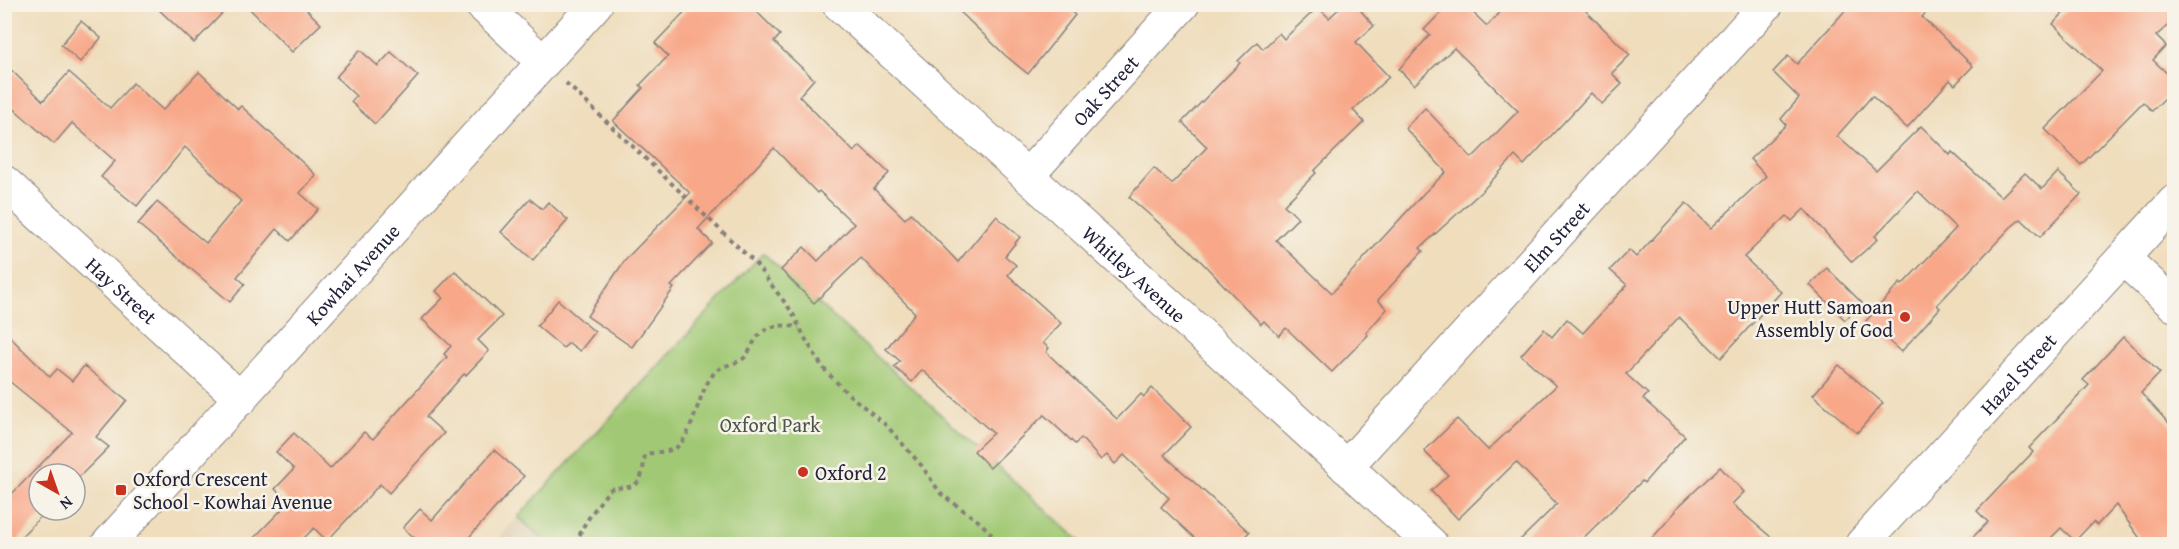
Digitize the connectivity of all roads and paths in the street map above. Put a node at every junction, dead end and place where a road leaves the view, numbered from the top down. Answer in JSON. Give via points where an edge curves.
{"nodes":[{"id":1,"x":481,"y":4,"type":"edge"},
{"id":2,"x":596,"y":4,"type":"edge"},
{"id":3,"x":839,"y":4,"type":"edge"},
{"id":4,"x":1183,"y":4,"type":"edge"},
{"id":5,"x":1767,"y":4,"type":"edge"},
{"id":6,"x":543,"y":62,"type":"junction"},
{"id":7,"x":1027,"y":176,"type":"junction"},
{"id":8,"x":4,"y":182,"type":"edge"},
{"id":9,"x":2175,"y":202,"type":"edge"},
{"id":10,"x":2124,"y":259,"type":"junction"},
{"id":11,"x":2175,"y":305,"type":"edge"},
{"id":12,"x":799,"y":328,"type":"junction"},
{"id":13,"x":241,"y":399,"type":"junction"},
{"id":14,"x":1346,"y":467,"type":"junction"},
{"id":15,"x":108,"y":544,"type":"edge"},
{"id":16,"x":582,"y":544,"type":"edge"},
{"id":17,"x":1000,"y":544,"type":"edge"},
{"id":18,"x":1431,"y":544,"type":"edge"},
{"id":19,"x":1862,"y":544,"type":"edge"}],
"edges":[{"from":1,"to":6,"type":"street"},
{"from":2,"to":6,"type":"street","name":"Kowhai Avenue"},
{"from":3,"to":7,"type":"street","name":"Whitley Avenue"},
{"from":4,"to":7,"type":"street","name":"Oak Street"},
{"from":5,"to":14,"type":"street","name":"Elm Street"},
{"from":6,"to":12,"type":"path","via":[[754,262],[792,312]]},
{"from":6,"to":13,"type":"street","name":"Kowhai Avenue"},
{"from":7,"to":14,"type":"street","name":"Whitley Avenue"},
{"from":8,"to":13,"type":"street","name":"Hay Street"},
{"from":9,"to":10,"type":"street","name":"Hazel Street"},
{"from":10,"to":11,"type":"street"},
{"from":10,"to":19,"type":"street","name":"Hazel Street"},
{"from":12,"to":16,"type":"path","via":[[769,327],[744,358],[717,370],[700,396],[682,440],[675,448],[645,454],[638,481],[630,488],[610,489],[602,496],[581,530]]},
{"from":12,"to":17,"type":"path","via":[[812,353],[835,382],[887,426],[941,494],[981,523]]},
{"from":13,"to":15,"type":"street","name":"Kowhai Avenue"},
{"from":14,"to":18,"type":"street","name":"Whitley Avenue"}]}
